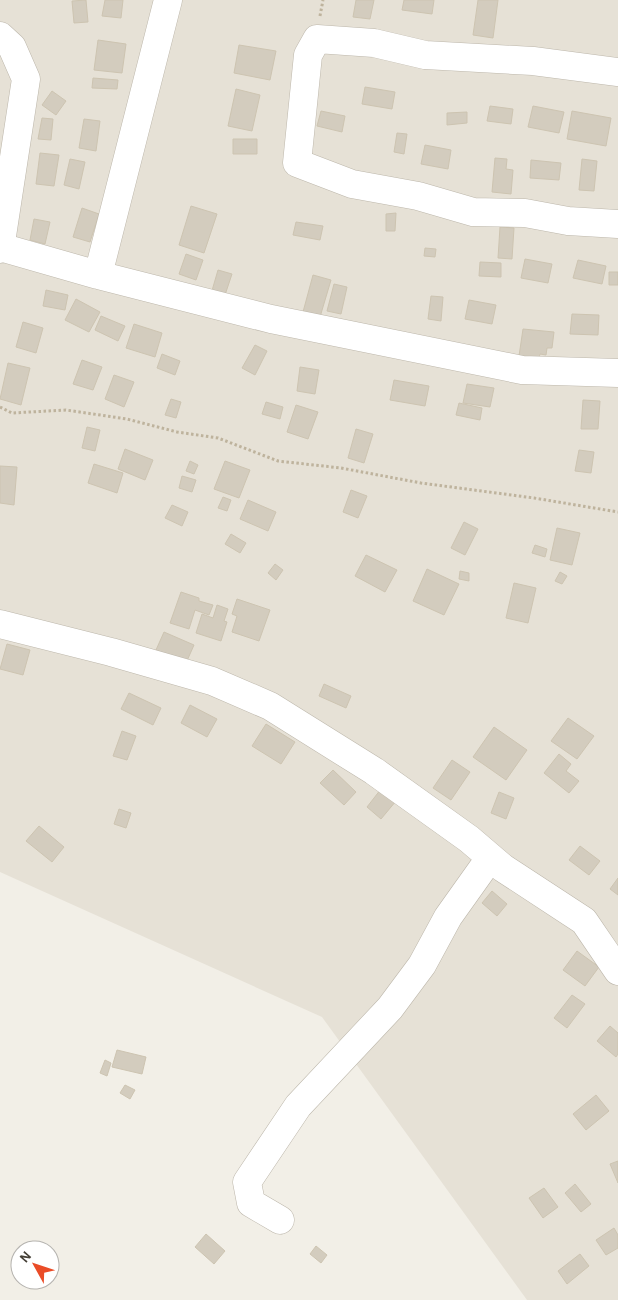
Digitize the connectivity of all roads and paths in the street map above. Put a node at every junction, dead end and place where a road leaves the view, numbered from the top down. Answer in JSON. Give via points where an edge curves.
{"nodes":[{"id":1,"x":168,"y":0,"type":"edge"},
{"id":2,"x":0,"y":36,"type":"edge"},
{"id":3,"x":618,"y":72,"type":"edge"},
{"id":4,"x":618,"y":224,"type":"edge"},
{"id":5,"x":0,"y":248,"type":"edge"},
{"id":6,"x":98,"y":275,"type":"junction"},
{"id":7,"x":618,"y":373,"type":"edge"},
{"id":8,"x":0,"y":407,"type":"edge"},
{"id":9,"x":618,"y":512,"type":"edge"},
{"id":10,"x":0,"y":624,"type":"edge"},
{"id":11,"x":490,"y":858,"type":"junction"},
{"id":12,"x":618,"y":971,"type":"edge"},
{"id":13,"x":280,"y":1220,"type":"dead end"}],
"edges":[{"from":1,"to":6,"type":"street"},
{"from":2,"to":5,"type":"street","via":[[12,47],[26,79]]},
{"from":3,"to":4,"type":"street","via":[[533,61],[424,56],[374,43],[317,39],[308,55],[297,163],[352,184],[418,196],[473,212],[525,213],[568,221]]},
{"from":5,"to":6,"type":"street"},
{"from":6,"to":7,"type":"street","via":[[271,319],[522,370]]},
{"from":8,"to":9,"type":"path","via":[[12,413],[66,410],[127,419],[177,432],[218,438],[278,461]]},
{"from":10,"to":11,"type":"street","via":[[212,681],[270,706],[374,771]]},
{"from":11,"to":12,"type":"street","via":[[584,922]]},
{"from":11,"to":13,"type":"street","via":[[448,917],[422,965],[390,1008],[298,1106],[247,1182],[251,1202]]}]}
